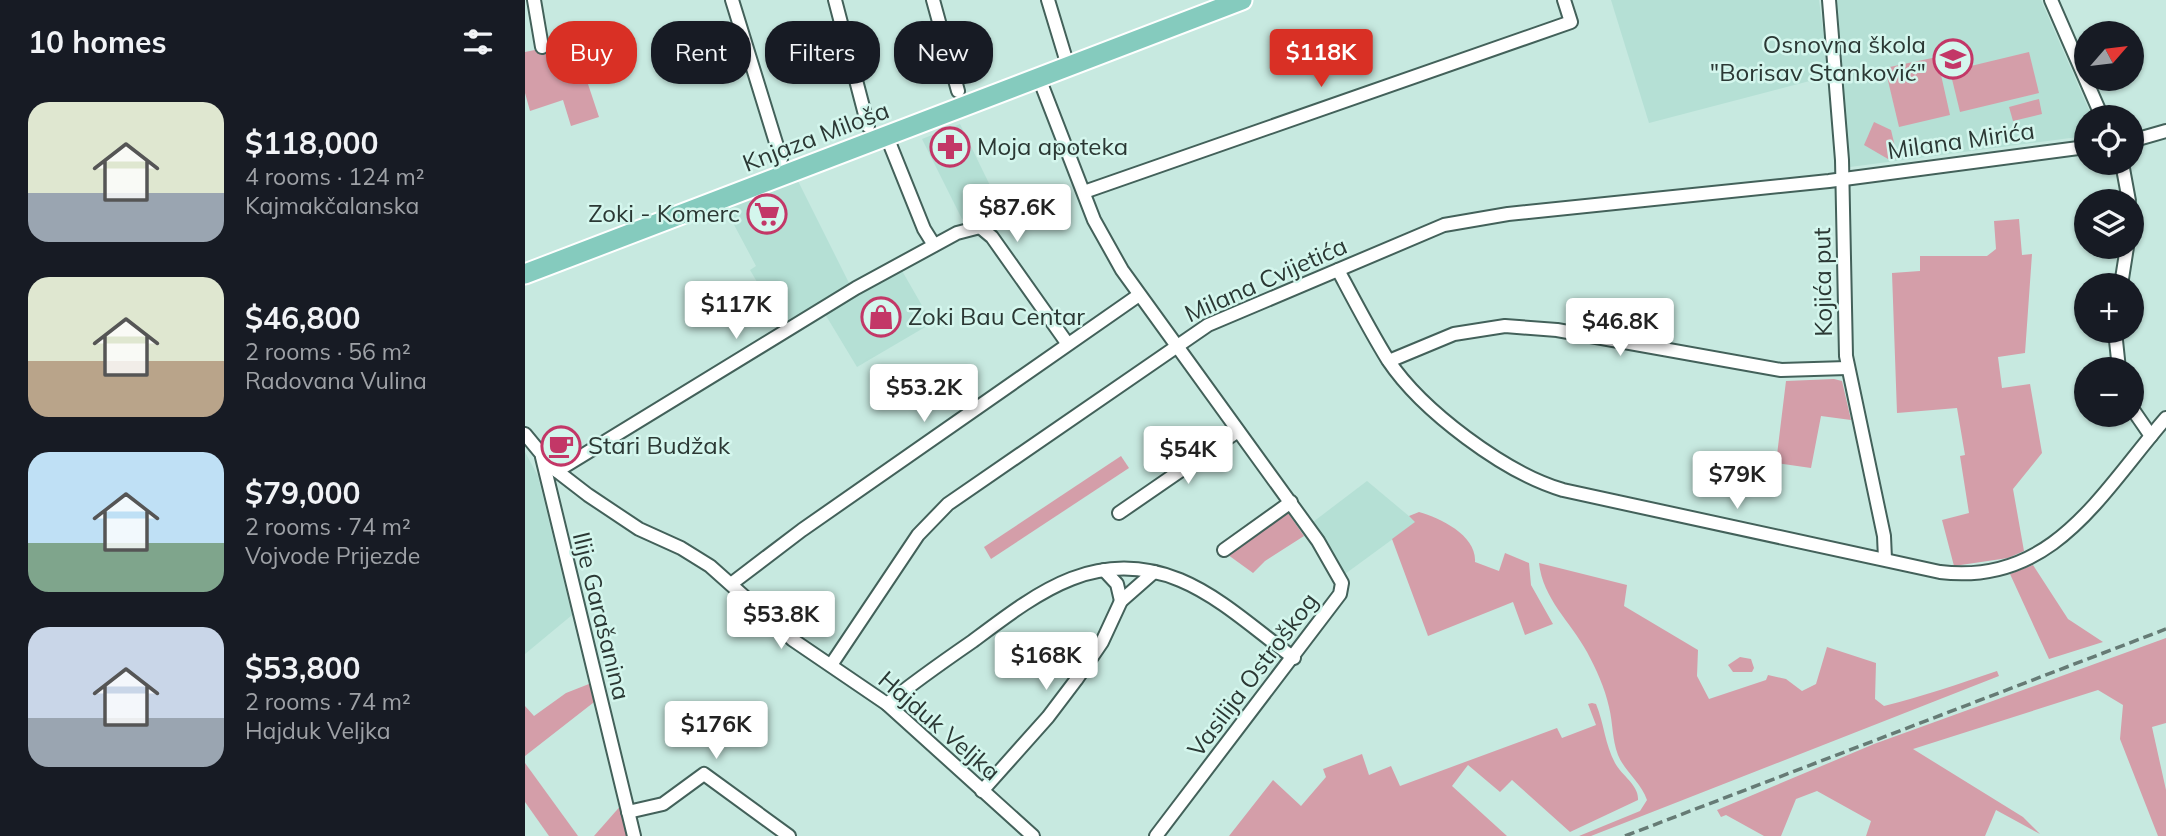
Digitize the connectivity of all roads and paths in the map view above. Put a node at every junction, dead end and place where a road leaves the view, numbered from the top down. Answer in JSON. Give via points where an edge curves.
{"nodes":[{"id":1,"x":534,"y":0,"type":"edge"},
{"id":2,"x":732,"y":0,"type":"edge"},
{"id":3,"x":835,"y":0,"type":"edge"},
{"id":4,"x":933,"y":0,"type":"edge"},
{"id":5,"x":1048,"y":0,"type":"edge"},
{"id":6,"x":1242,"y":0,"type":"edge"},
{"id":7,"x":1564,"y":0,"type":"edge"},
{"id":8,"x":1829,"y":0,"type":"edge"},
{"id":9,"x":2051,"y":0,"type":"edge"},
{"id":10,"x":542,"y":47,"type":"dead end"},
{"id":11,"x":1069,"y":66,"type":"junction"},
{"id":12,"x":1039,"y":78,"type":"junction"},
{"id":13,"x":958,"y":92,"type":"dead end"},
{"id":14,"x":2097,"y":105,"type":"edge"},
{"id":15,"x":868,"y":126,"type":"dead end"},
{"id":16,"x":2166,"y":131,"type":"edge"},
{"id":17,"x":887,"y":136,"type":"junction"},
{"id":18,"x":2144,"y":137,"type":"edge"},
{"id":19,"x":2074,"y":149,"type":"edge"},
{"id":20,"x":781,"y":159,"type":"dead end"},
{"id":21,"x":1843,"y":179,"type":"junction"},
{"id":22,"x":1084,"y":192,"type":"junction"},
{"id":23,"x":935,"y":245,"type":"junction"},
{"id":24,"x":1338,"y":270,"type":"junction"},
{"id":25,"x":525,"y":274,"type":"edge"},
{"id":26,"x":1139,"y":295,"type":"junction"},
{"id":27,"x":1067,"y":343,"type":"junction"},
{"id":28,"x":1178,"y":345,"type":"junction"},
{"id":29,"x":1389,"y":361,"type":"junction"},
{"id":30,"x":1847,"y":368,"type":"junction"},
{"id":31,"x":2166,"y":418,"type":"edge"},
{"id":32,"x":2144,"y":426,"type":"edge"},
{"id":33,"x":1238,"y":431,"type":"junction"},
{"id":34,"x":525,"y":434,"type":"edge"},
{"id":35,"x":2151,"y":436,"type":"junction"},
{"id":36,"x":542,"y":456,"type":"junction"},
{"id":37,"x":557,"y":471,"type":"junction"},
{"id":38,"x":1291,"y":502,"type":"junction"},
{"id":39,"x":1119,"y":513,"type":"dead end"},
{"id":40,"x":1224,"y":550,"type":"dead end"},
{"id":41,"x":1885,"y":559,"type":"junction"},
{"id":42,"x":1104,"y":570,"type":"junction"},
{"id":43,"x":1154,"y":572,"type":"junction"},
{"id":44,"x":731,"y":584,"type":"junction"},
{"id":45,"x":1121,"y":601,"type":"junction"},
{"id":46,"x":1294,"y":658,"type":"junction"},
{"id":47,"x":831,"y":665,"type":"junction"},
{"id":48,"x":887,"y":704,"type":"junction"},
{"id":49,"x":982,"y":791,"type":"junction"},
{"id":50,"x":628,"y":812,"type":"junction"},
{"id":51,"x":1030,"y":835,"type":"edge"},
{"id":52,"x":633,"y":836,"type":"edge"},
{"id":53,"x":789,"y":836,"type":"edge"},
{"id":54,"x":1156,"y":836,"type":"edge"}],
"edges":[{"from":1,"to":10,"type":"street"},
{"from":2,"to":20,"type":"street"},
{"from":3,"to":15,"type":"street"},
{"from":4,"to":13,"type":"street"},
{"from":5,"to":11,"type":"street"},
{"from":6,"to":11,"type":"main road","name":"Knjaza Miloša"},
{"from":7,"to":22,"type":"street","via":[[1571,22]]},
{"from":8,"to":21,"type":"street","name":"Kojića put"},
{"from":9,"to":14,"type":"street"},
{"from":11,"to":12,"type":"main road","name":"Knjaza Miloša"},
{"from":12,"to":17,"type":"main road","name":"Knjaza Miloša"},
{"from":12,"to":22,"type":"street","name":"Vasilija Ostroškog"},
{"from":16,"to":18,"type":"street"},
{"from":17,"to":23,"type":"street","via":[[924,229]]},
{"from":17,"to":25,"type":"main road","name":"Knjaza Miloša"},
{"from":19,"to":21,"type":"street","name":"Milana Mirića"},
{"from":21,"to":24,"type":"street","name":"Milana Cvijetića","via":[[1475,218],[1435,229]]},
{"from":21,"to":30,"type":"street","name":"Kojića put"},
{"from":22,"to":26,"type":"street","name":"Vasilija Ostroškog","via":[[1103,237]]},
{"from":23,"to":27,"type":"street","via":[[974,228],[986,231]]},
{"from":23,"to":37,"type":"street","via":[[856,288]]},
{"from":24,"to":28,"type":"street","name":"Milana Cvijetića","via":[[1222,318]]},
{"from":24,"to":29,"type":"street"},
{"from":26,"to":27,"type":"street"},
{"from":26,"to":28,"type":"street","name":"Vasilija Ostroškog"},
{"from":27,"to":44,"type":"street"},
{"from":28,"to":33,"type":"street","name":"Vasilija Ostroškog"},
{"from":28,"to":47,"type":"street","name":"Milana Cvijetića","via":[[948,504],[918,535]]},
{"from":29,"to":30,"type":"street","via":[[1454,334],[1505,326],[1557,330],[1781,370]]},
{"from":29,"to":41,"type":"street","via":[[1482,450],[1555,488]]},
{"from":30,"to":41,"type":"street","name":"Kojića put","via":[[1884,536]]},
{"from":31,"to":35,"type":"street"},
{"from":32,"to":35,"type":"street"},
{"from":33,"to":38,"type":"street","name":"Vasilija Ostroškog"},
{"from":33,"to":39,"type":"street"},
{"from":34,"to":36,"type":"street","name":"Ilije Garašanina"},
{"from":35,"to":41,"type":"street","via":[[2065,536],[2031,559],[1997,570],[1958,574]]},
{"from":36,"to":37,"type":"street","name":"Hajduk Veljka"},
{"from":36,"to":50,"type":"street","name":"Ilije Garašanina"},
{"from":37,"to":44,"type":"street","name":"Hajduk Veljka","via":[[614,513],[695,556]]},
{"from":38,"to":40,"type":"street"},
{"from":38,"to":46,"type":"street","name":"Vasilija Ostroškog","via":[[1342,583],[1340,594]]},
{"from":42,"to":43,"type":"street"},
{"from":42,"to":45,"type":"street","via":[[1117,584]]},
{"from":42,"to":48,"type":"street","via":[[1075,576],[1043,591]]},
{"from":43,"to":45,"type":"street"},
{"from":43,"to":46,"type":"street","via":[[1202,592]]},
{"from":44,"to":47,"type":"street","name":"Hajduk Veljka","via":[[782,631]]},
{"from":45,"to":49,"type":"street","via":[[1102,642],[1076,680]]},
{"from":46,"to":54,"type":"street","name":"Vasilija Ostroškog"},
{"from":47,"to":48,"type":"street","name":"Hajduk Veljka"},
{"from":48,"to":49,"type":"street","name":"Hajduk Veljka"},
{"from":49,"to":51,"type":"street","name":"Hajduk Veljka"},
{"from":50,"to":52,"type":"street","name":"Ilije Garašanina"},
{"from":50,"to":53,"type":"street","via":[[663,804],[704,774]]}]}
